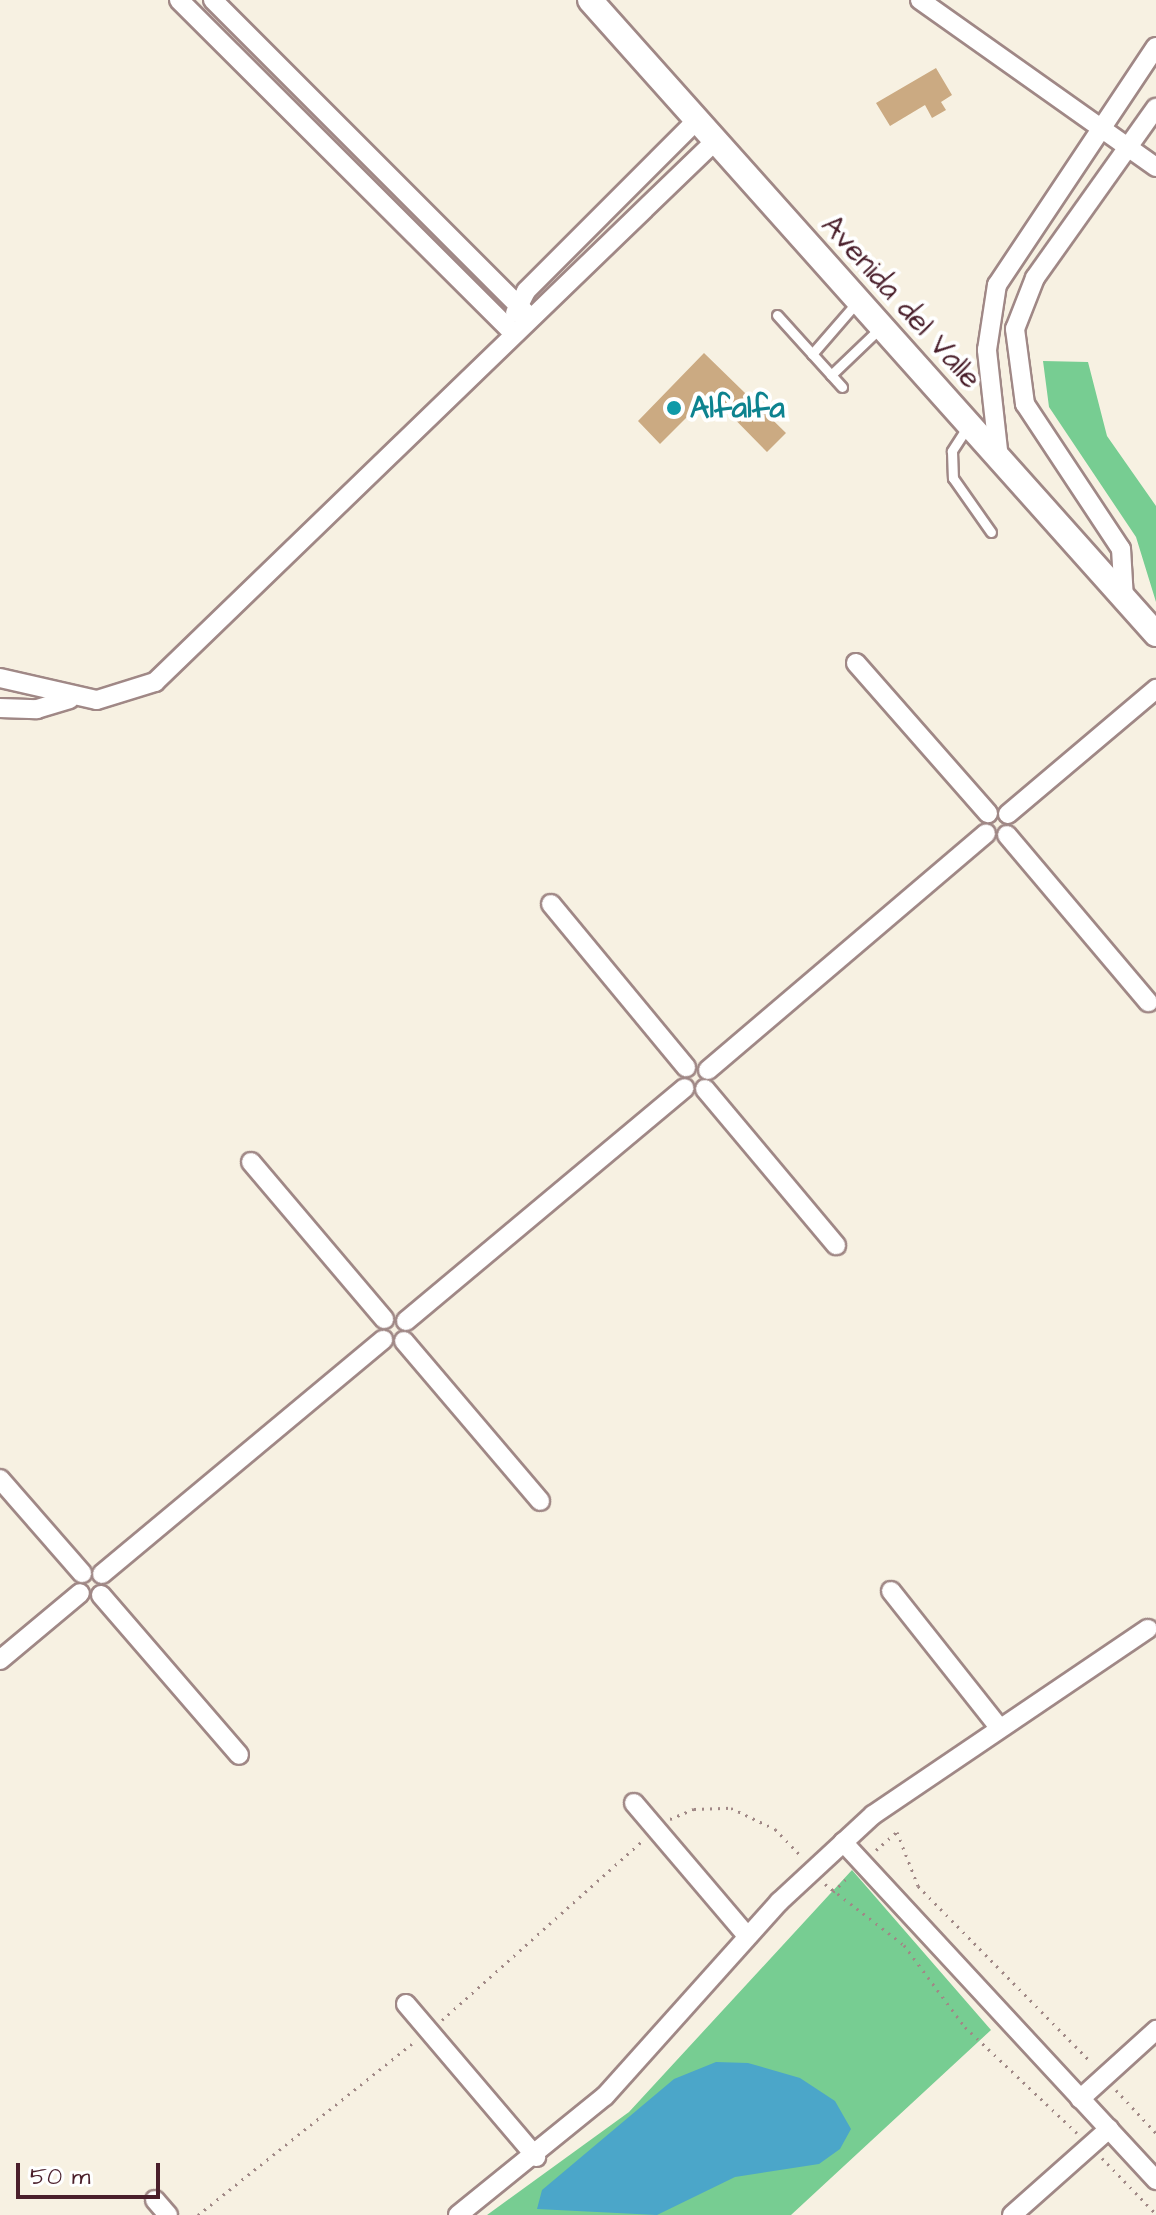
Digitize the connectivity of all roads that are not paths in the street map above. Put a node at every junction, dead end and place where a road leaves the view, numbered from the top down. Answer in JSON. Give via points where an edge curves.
{"nodes":[{"id":1,"x":179,"y":0,"type":"edge"},
{"id":2,"x":213,"y":0,"type":"edge"},
{"id":3,"x":920,"y":0,"type":"edge"},
{"id":4,"x":591,"y":4,"type":"edge"},
{"id":5,"x":1156,"y":47,"type":"edge"},
{"id":6,"x":1156,"y":108,"type":"edge"},
{"id":7,"x":696,"y":121,"type":"junction"},
{"id":8,"x":1099,"y":127,"type":"junction"},
{"id":9,"x":714,"y":142,"type":"junction"},
{"id":10,"x":1128,"y":147,"type":"junction"},
{"id":11,"x":1156,"y":167,"type":"edge"},
{"id":12,"x":857,"y":302,"type":"junction"},
{"id":13,"x":524,"y":311,"type":"junction"},
{"id":14,"x":777,"y":315,"type":"dead end"},
{"id":15,"x":880,"y":328,"type":"junction"},
{"id":16,"x":511,"y":331,"type":"junction"},
{"id":17,"x":812,"y":354,"type":"junction"},
{"id":18,"x":831,"y":375,"type":"junction"},
{"id":19,"x":842,"y":387,"type":"dead end"},
{"id":20,"x":968,"y":426,"type":"junction"},
{"id":21,"x":999,"y":459,"type":"junction"},
{"id":22,"x":991,"y":532,"type":"dead end"},
{"id":23,"x":1124,"y":599,"type":"junction"},
{"id":24,"x":1156,"y":634,"type":"edge"},
{"id":25,"x":856,"y":663,"type":"dead end"},
{"id":26,"x":0,"y":678,"type":"edge"},
{"id":27,"x":1156,"y":689,"type":"edge"},
{"id":28,"x":70,"y":699,"type":"junction"},
{"id":29,"x":0,"y":708,"type":"edge"},
{"id":30,"x":988,"y":813,"type":"junction"},
{"id":31,"x":1008,"y":814,"type":"junction"},
{"id":32,"x":986,"y":833,"type":"junction"},
{"id":33,"x":1007,"y":835,"type":"junction"},
{"id":34,"x":551,"y":904,"type":"dead end"},
{"id":35,"x":1148,"y":1002,"type":"dead end"},
{"id":36,"x":686,"y":1067,"type":"junction"},
{"id":37,"x":708,"y":1070,"type":"junction"},
{"id":38,"x":685,"y":1088,"type":"junction"},
{"id":39,"x":705,"y":1089,"type":"junction"},
{"id":40,"x":251,"y":1162,"type":"dead end"},
{"id":41,"x":836,"y":1245,"type":"dead end"},
{"id":42,"x":384,"y":1319,"type":"junction"},
{"id":43,"x":406,"y":1321,"type":"junction"},
{"id":44,"x":383,"y":1340,"type":"junction"},
{"id":45,"x":404,"y":1341,"type":"junction"},
{"id":46,"x":0,"y":1479,"type":"edge"},
{"id":47,"x":540,"y":1501,"type":"dead end"},
{"id":48,"x":82,"y":1573,"type":"junction"},
{"id":49,"x":102,"y":1574,"type":"junction"},
{"id":50,"x":891,"y":1591,"type":"dead end"},
{"id":51,"x":80,"y":1593,"type":"junction"},
{"id":52,"x":101,"y":1595,"type":"junction"},
{"id":53,"x":1148,"y":1629,"type":"dead end"},
{"id":54,"x":0,"y":1660,"type":"edge"},
{"id":55,"x":998,"y":1726,"type":"junction"},
{"id":56,"x":239,"y":1755,"type":"dead end"},
{"id":57,"x":634,"y":1803,"type":"dead end"},
{"id":58,"x":843,"y":1842,"type":"junction"},
{"id":59,"x":747,"y":1936,"type":"junction"},
{"id":60,"x":406,"y":2004,"type":"dead end"},
{"id":61,"x":1156,"y":2030,"type":"edge"},
{"id":62,"x":1080,"y":2099,"type":"junction"},
{"id":63,"x":1109,"y":2129,"type":"junction"},
{"id":64,"x":536,"y":2157,"type":"junction"},
{"id":65,"x":1156,"y":2180,"type":"edge"},
{"id":66,"x":155,"y":2200,"type":"dead end"},
{"id":67,"x":168,"y":2215,"type":"edge"},
{"id":68,"x":458,"y":2215,"type":"edge"},
{"id":69,"x":1012,"y":2215,"type":"edge"}],
"edges":[{"from":1,"to":16,"type":"street"},
{"from":2,"to":13,"type":"street"},
{"from":3,"to":8,"type":"street"},
{"from":4,"to":7,"type":"street","name":"Avenida del Valle"},
{"from":5,"to":8,"type":"street"},
{"from":6,"to":10,"type":"street"},
{"from":7,"to":9,"type":"street","name":"Avenida del Valle"},
{"from":7,"to":13,"type":"street"},
{"from":8,"to":10,"type":"street"},
{"from":8,"to":21,"type":"street","via":[[997,285],[987,350]]},
{"from":9,"to":12,"type":"street","name":"Avenida del Valle"},
{"from":9,"to":13,"type":"street"},
{"from":10,"to":11,"type":"street"},
{"from":10,"to":23,"type":"street","via":[[1035,278],[1014,348],[1034,424],[1121,549]]},
{"from":12,"to":15,"type":"street","name":"Avenida del Valle"},
{"from":12,"to":17,"type":"lane"},
{"from":13,"to":16,"type":"street"},
{"from":14,"to":17,"type":"lane"},
{"from":15,"to":18,"type":"lane"},
{"from":15,"to":20,"type":"street","name":"Avenida del Valle"},
{"from":16,"to":28,"type":"street","via":[[155,682],[120,698]]},
{"from":17,"to":18,"type":"lane"},
{"from":18,"to":19,"type":"lane"},
{"from":20,"to":21,"type":"street","name":"Avenida del Valle"},
{"from":20,"to":22,"type":"lane","via":[[952,451],[953,478]]},
{"from":21,"to":23,"type":"street","name":"Avenida del Valle"},
{"from":23,"to":24,"type":"street","name":"Avenida del Valle"},
{"from":25,"to":30,"type":"street"},
{"from":26,"to":28,"type":"street"},
{"from":27,"to":31,"type":"street"},
{"from":28,"to":29,"type":"street","via":[[37,709]]},
{"from":30,"to":31,"type":"street"},
{"from":30,"to":32,"type":"street"},
{"from":31,"to":33,"type":"street"},
{"from":32,"to":33,"type":"street"},
{"from":32,"to":37,"type":"street"},
{"from":33,"to":35,"type":"street"},
{"from":34,"to":36,"type":"street"},
{"from":36,"to":37,"type":"street"},
{"from":36,"to":38,"type":"street"},
{"from":37,"to":39,"type":"street"},
{"from":38,"to":39,"type":"street"},
{"from":38,"to":43,"type":"street"},
{"from":39,"to":41,"type":"street"},
{"from":40,"to":42,"type":"street"},
{"from":42,"to":43,"type":"street"},
{"from":42,"to":44,"type":"street"},
{"from":43,"to":45,"type":"street"},
{"from":44,"to":45,"type":"street"},
{"from":44,"to":49,"type":"street"},
{"from":45,"to":47,"type":"street"},
{"from":46,"to":48,"type":"street"},
{"from":48,"to":49,"type":"street"},
{"from":48,"to":51,"type":"street"},
{"from":49,"to":52,"type":"street"},
{"from":50,"to":55,"type":"street"},
{"from":51,"to":52,"type":"street"},
{"from":51,"to":54,"type":"street"},
{"from":52,"to":56,"type":"street"},
{"from":53,"to":55,"type":"street"},
{"from":55,"to":58,"type":"street"},
{"from":57,"to":59,"type":"street"},
{"from":58,"to":59,"type":"street"},
{"from":58,"to":62,"type":"street"},
{"from":59,"to":64,"type":"street","via":[[632,2069]]},
{"from":60,"to":64,"type":"street"},
{"from":61,"to":62,"type":"street"},
{"from":62,"to":63,"type":"street"},
{"from":63,"to":65,"type":"street"},
{"from":63,"to":69,"type":"street"},
{"from":64,"to":68,"type":"street"},
{"from":66,"to":67,"type":"street"}]}
